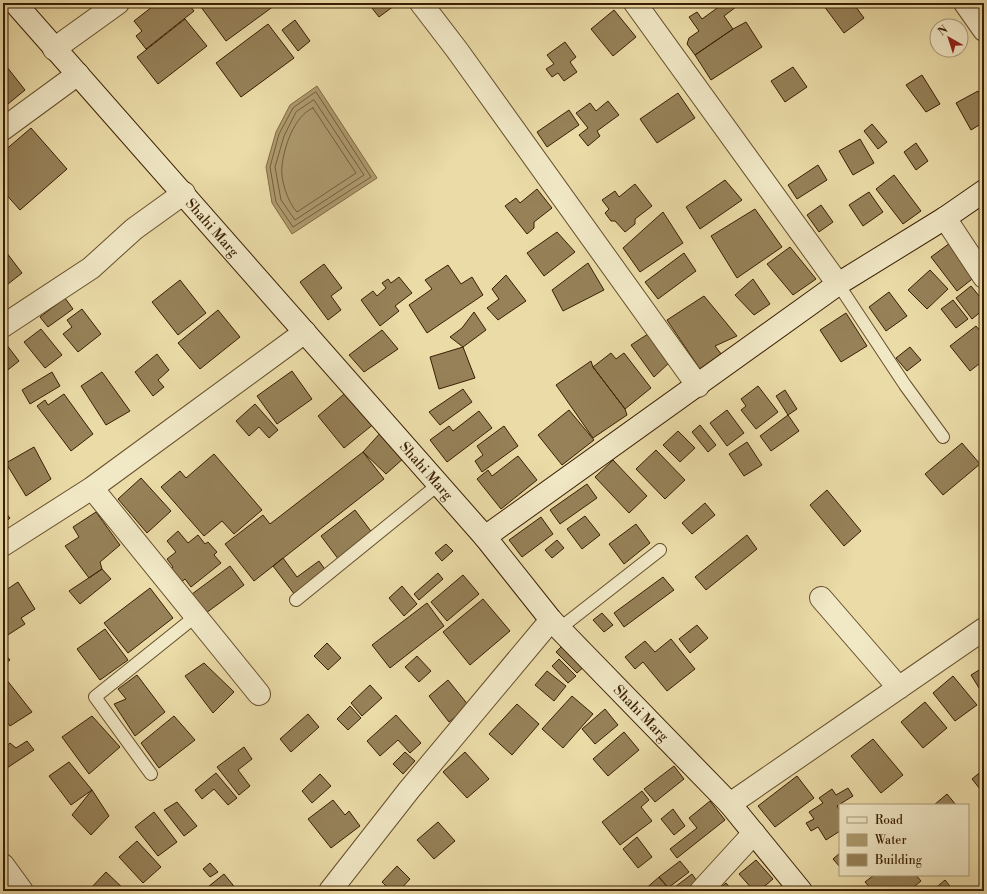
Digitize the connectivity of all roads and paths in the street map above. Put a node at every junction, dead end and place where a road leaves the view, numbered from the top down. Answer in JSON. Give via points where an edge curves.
{"nodes":[{"id":1,"x":15,"y":3,"type":"edge"},
{"id":2,"x":118,"y":3,"type":"edge"},
{"id":3,"x":421,"y":3,"type":"edge"},
{"id":4,"x":636,"y":3,"type":"edge"},
{"id":5,"x":965,"y":3,"type":"edge"},
{"id":6,"x":984,"y":30,"type":"edge"},
{"id":7,"x":54,"y":49,"type":"junction"},
{"id":8,"x":78,"y":74,"type":"junction"},
{"id":9,"x":3,"y":128,"type":"edge"},
{"id":10,"x":984,"y":191,"type":"edge"},
{"id":11,"x":184,"y":193,"type":"junction"},
{"id":12,"x":945,"y":218,"type":"junction"},
{"id":13,"x":984,"y":277,"type":"edge"},
{"id":14,"x":838,"y":284,"type":"junction"},
{"id":15,"x":3,"y":326,"type":"edge"},
{"id":16,"x":305,"y":332,"type":"junction"},
{"id":17,"x":698,"y":386,"type":"junction"},
{"id":18,"x":943,"y":437,"type":"dead end"},
{"id":19,"x":439,"y":484,"type":"junction"},
{"id":20,"x":92,"y":488,"type":"junction"},
{"id":21,"x":485,"y":537,"type":"junction"},
{"id":22,"x":3,"y":545,"type":"edge"},
{"id":23,"x":660,"y":550,"type":"dead end"},
{"id":24,"x":820,"y":598,"type":"dead end"},
{"id":25,"x":296,"y":600,"type":"dead end"},
{"id":26,"x":196,"y":616,"type":"junction"},
{"id":27,"x":555,"y":625,"type":"junction"},
{"id":28,"x":984,"y":629,"type":"edge"},
{"id":29,"x":899,"y":688,"type":"junction"},
{"id":30,"x":259,"y":694,"type":"dead end"},
{"id":31,"x":151,"y":774,"type":"dead end"},
{"id":32,"x":730,"y":804,"type":"junction"},
{"id":33,"x":754,"y":833,"type":"junction"},
{"id":34,"x":3,"y":865,"type":"edge"},
{"id":35,"x":22,"y":891,"type":"edge"},
{"id":36,"x":330,"y":891,"type":"edge"},
{"id":37,"x":701,"y":891,"type":"edge"},
{"id":38,"x":801,"y":891,"type":"edge"}],
"edges":[{"from":1,"to":7,"type":"street","name":"Shahi Marg"},
{"from":2,"to":7,"type":"street"},
{"from":3,"to":17,"type":"street"},
{"from":4,"to":14,"type":"street"},
{"from":5,"to":6,"type":"street"},
{"from":7,"to":8,"type":"street","name":"Shahi Marg"},
{"from":8,"to":9,"type":"street"},
{"from":8,"to":11,"type":"street","name":"Shahi Marg"},
{"from":10,"to":12,"type":"street"},
{"from":11,"to":15,"type":"street","via":[[134,229],[91,268]]},
{"from":11,"to":16,"type":"street","name":"Shahi Marg"},
{"from":12,"to":13,"type":"street"},
{"from":12,"to":14,"type":"street"},
{"from":14,"to":17,"type":"street"},
{"from":14,"to":18,"type":"lane"},
{"from":16,"to":19,"type":"street","name":"Shahi Marg"},
{"from":16,"to":20,"type":"street"},
{"from":17,"to":21,"type":"street"},
{"from":19,"to":21,"type":"street","name":"Shahi Marg"},
{"from":19,"to":25,"type":"lane"},
{"from":20,"to":22,"type":"street"},
{"from":20,"to":26,"type":"street"},
{"from":21,"to":27,"type":"street","name":"Shahi Marg"},
{"from":23,"to":27,"type":"lane"},
{"from":24,"to":29,"type":"street"},
{"from":26,"to":30,"type":"street"},
{"from":26,"to":31,"type":"lane","via":[[94,697]]},
{"from":27,"to":32,"type":"street","name":"Shahi Marg"},
{"from":27,"to":36,"type":"street","via":[[409,790]]},
{"from":28,"to":29,"type":"street"},
{"from":29,"to":32,"type":"street"},
{"from":32,"to":33,"type":"street","name":"Shahi Marg"},
{"from":33,"to":37,"type":"street"},
{"from":33,"to":38,"type":"street","name":"Shahi Marg"},
{"from":34,"to":35,"type":"street"}]}
